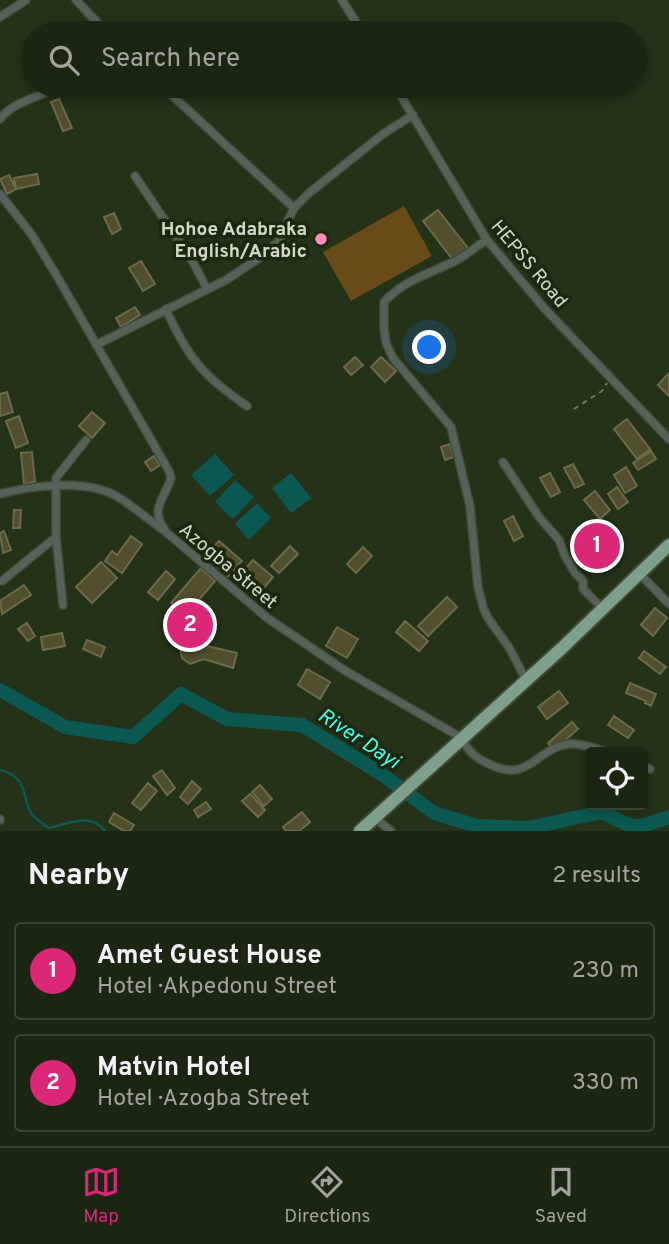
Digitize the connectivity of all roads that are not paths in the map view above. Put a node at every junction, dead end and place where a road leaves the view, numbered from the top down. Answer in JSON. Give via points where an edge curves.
{"nodes":[{"id":1,"x":26,"y":0,"type":"edge"},
{"id":2,"x":76,"y":0,"type":"edge"},
{"id":3,"x":342,"y":0,"type":"edge"},
{"id":4,"x":0,"y":17,"type":"edge"},
{"id":5,"x":96,"y":21,"type":"edge"},
{"id":6,"x":355,"y":21,"type":"edge"},
{"id":7,"x":35,"y":98,"type":"edge"},
{"id":8,"x":175,"y":98,"type":"edge"},
{"id":9,"x":402,"y":98,"type":"edge"},
{"id":10,"x":413,"y":115,"type":"junction"},
{"id":11,"x":0,"y":119,"type":"edge"},
{"id":12,"x":135,"y":176,"type":"dead end"},
{"id":13,"x":0,"y":194,"type":"edge"},
{"id":14,"x":295,"y":208,"type":"junction"},
{"id":15,"x":487,"y":240,"type":"junction"},
{"id":16,"x":207,"y":289,"type":"junction"},
{"id":17,"x":166,"y":309,"type":"junction"},
{"id":18,"x":96,"y":345,"type":"junction"},
{"id":19,"x":247,"y":406,"type":"dead end"},
{"id":20,"x":669,"y":439,"type":"edge"},
{"id":21,"x":86,"y":440,"type":"dead end"},
{"id":22,"x":503,"y":462,"type":"dead end"},
{"id":23,"x":56,"y":486,"type":"junction"},
{"id":24,"x":0,"y":494,"type":"edge"},
{"id":25,"x":166,"y":532,"type":"junction"},
{"id":26,"x":56,"y":537,"type":"junction"},
{"id":27,"x":669,"y":545,"type":"edge"},
{"id":28,"x":639,"y":573,"type":"junction"},
{"id":29,"x":2,"y":581,"type":"dead end"},
{"id":30,"x":669,"y":604,"type":"edge"},
{"id":31,"x":63,"y":605,"type":"dead end"},
{"id":32,"x":603,"y":609,"type":"junction"},
{"id":33,"x":526,"y":680,"type":"junction"},
{"id":34,"x":462,"y":738,"type":"junction"},
{"id":35,"x":590,"y":747,"type":"edge"},
{"id":36,"x":376,"y":818,"type":"junction"},
{"id":37,"x":360,"y":831,"type":"edge"},
{"id":38,"x":391,"y":831,"type":"edge"}],
"edges":[{"from":1,"to":4,"type":"street"},
{"from":2,"to":5,"type":"street"},
{"from":3,"to":6,"type":"street"},
{"from":7,"to":11,"type":"street","via":[[11,107]]},
{"from":8,"to":14,"type":"street"},
{"from":9,"to":10,"type":"street","name":"HEPSS Road"},
{"from":10,"to":14,"type":"street","via":[[328,177]]},
{"from":10,"to":15,"type":"street","name":"HEPSS Road"},
{"from":12,"to":16,"type":"street"},
{"from":13,"to":18,"type":"street","name":"Azogba Street","via":[[32,235]]},
{"from":14,"to":16,"type":"street","via":[[278,242],[245,269]]},
{"from":15,"to":20,"type":"street","name":"HEPSS Road","via":[[544,308]]},
{"from":15,"to":33,"type":"street","via":[[458,260],[395,289],[384,302],[384,328],[393,358],[452,427],[468,494],[483,607]]},
{"from":16,"to":17,"type":"street"},
{"from":17,"to":18,"type":"street"},
{"from":17,"to":19,"type":"street","via":[[178,336],[208,378]]},
{"from":18,"to":25,"type":"street","name":"Azogba Street","via":[[169,471],[171,478],[157,512]]},
{"from":21,"to":23,"type":"street","via":[[58,475]]},
{"from":22,"to":32,"type":"street","via":[[559,540],[583,581],[583,589]]},
{"from":23,"to":24,"type":"street"},
{"from":23,"to":25,"type":"street","via":[[107,492]]},
{"from":23,"to":26,"type":"street"},
{"from":25,"to":34,"type":"street","name":"Azogba Street","via":[[266,617],[344,670]]},
{"from":26,"to":29,"type":"street"},
{"from":26,"to":31,"type":"street"},
{"from":27,"to":28,"type":"highway"},
{"from":28,"to":30,"type":"street"},
{"from":28,"to":32,"type":"highway"},
{"from":32,"to":33,"type":"highway"},
{"from":33,"to":34,"type":"highway"},
{"from":34,"to":35,"type":"street","name":"Azogba Street","via":[[477,758],[509,771],[523,769],[567,744]]},
{"from":34,"to":36,"type":"highway"},
{"from":36,"to":37,"type":"highway"},
{"from":36,"to":38,"type":"street"}]}
